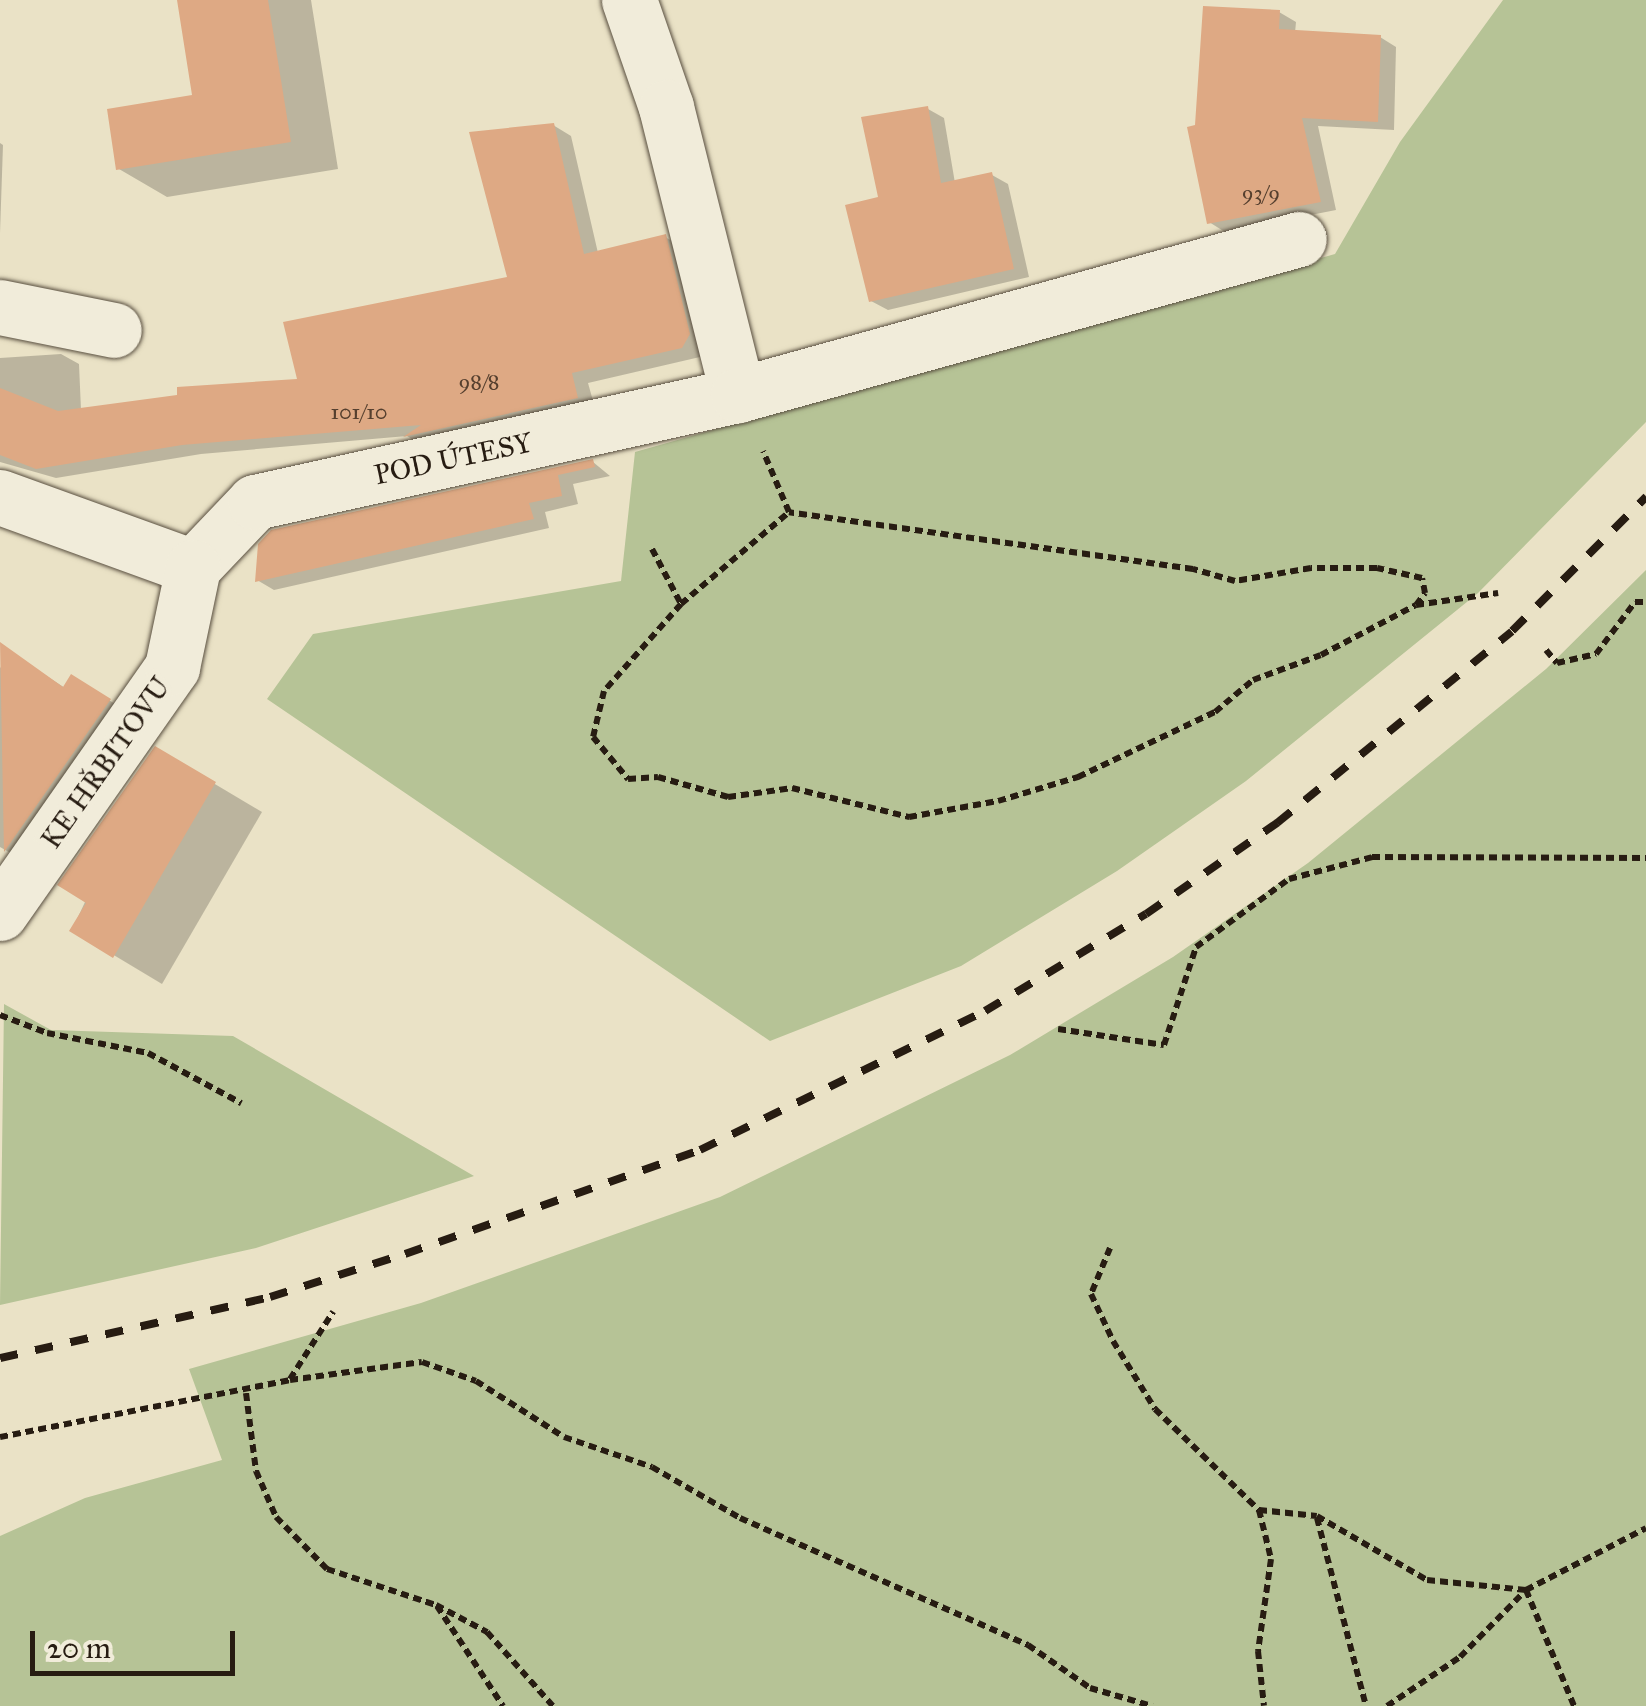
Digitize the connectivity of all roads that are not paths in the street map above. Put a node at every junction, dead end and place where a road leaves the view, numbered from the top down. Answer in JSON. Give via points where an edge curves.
{"nodes":[{"id":1,"x":629,"y":0,"type":"edge"},
{"id":2,"x":1299,"y":239,"type":"dead end"},
{"id":3,"x":0,"y":307,"type":"edge"},
{"id":4,"x":114,"y":330,"type":"dead end"},
{"id":5,"x":738,"y":395,"type":"junction"},
{"id":6,"x":0,"y":497,"type":"edge"},
{"id":7,"x":193,"y":567,"type":"junction"},
{"id":8,"x":0,"y":913,"type":"edge"}],
"edges":[{"from":1,"to":5,"type":"street","via":[[666,107]]},
{"from":2,"to":5,"type":"street","name":"POD ÚTESY"},
{"from":3,"to":4,"type":"street"},
{"from":5,"to":7,"type":"street","name":"POD ÚTESY","via":[[254,502]]},
{"from":6,"to":7,"type":"street"},
{"from":7,"to":8,"type":"street","name":"KE HŘBITOVU","via":[[172,667]]}]}
